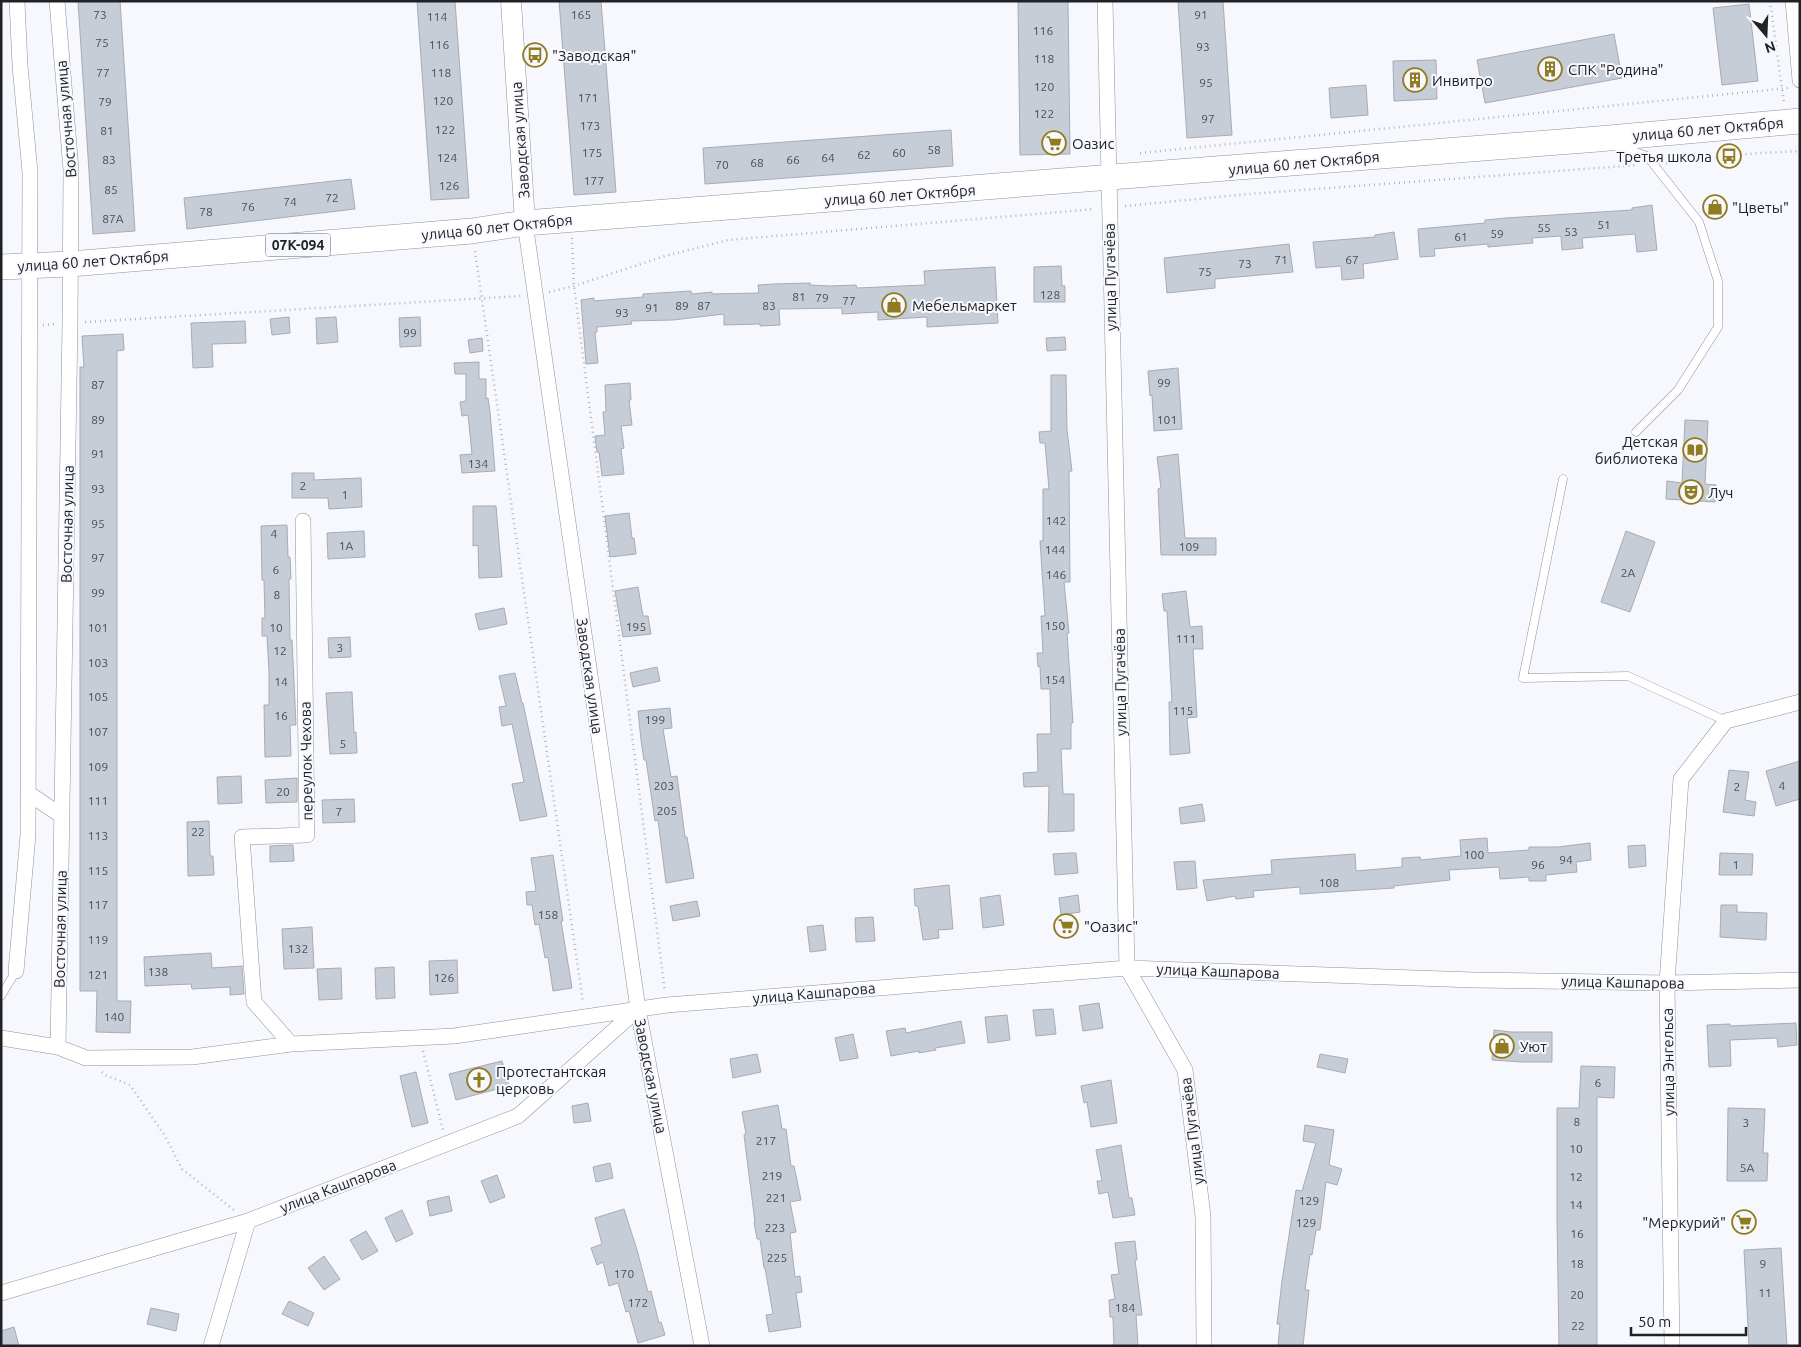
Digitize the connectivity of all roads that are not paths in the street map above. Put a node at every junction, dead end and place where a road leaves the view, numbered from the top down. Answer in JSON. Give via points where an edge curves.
{"nodes":[{"id":1,"x":17,"y":1,"type":"edge"},
{"id":2,"x":57,"y":1,"type":"edge"},
{"id":3,"x":512,"y":1,"type":"edge"},
{"id":4,"x":1105,"y":1,"type":"edge"},
{"id":5,"x":1793,"y":1,"type":"edge"},
{"id":6,"x":1795,"y":84,"type":"edge"},
{"id":7,"x":1793,"y":121,"type":"edge"},
{"id":8,"x":1598,"y":139,"type":"junction"},
{"id":9,"x":1108,"y":179,"type":"junction"},
{"id":10,"x":525,"y":223,"type":"junction"},
{"id":11,"x":70,"y":264,"type":"junction"},
{"id":12,"x":29,"y":266,"type":"junction"},
{"id":13,"x":1,"y":267,"type":"edge"},
{"id":14,"x":1636,"y":432,"type":"dead end"},
{"id":15,"x":1564,"y":479,"type":"dead end"},
{"id":16,"x":303,"y":521,"type":"dead end"},
{"id":17,"x":1800,"y":702,"type":"edge"},
{"id":18,"x":1726,"y":721,"type":"junction"},
{"id":19,"x":28,"y":793,"type":"junction"},
{"id":20,"x":62,"y":816,"type":"junction"},
{"id":21,"x":1127,"y":968,"type":"junction"},
{"id":22,"x":16,"y":971,"type":"joint"},
{"id":23,"x":1800,"y":980,"type":"edge"},
{"id":24,"x":1667,"y":983,"type":"junction"},
{"id":25,"x":1,"y":996,"type":"edge"},
{"id":26,"x":638,"y":1009,"type":"junction"},
{"id":27,"x":1,"y":1038,"type":"edge"},
{"id":28,"x":292,"y":1044,"type":"junction"},
{"id":29,"x":58,"y":1047,"type":"junction"},
{"id":30,"x":248,"y":1221,"type":"junction"},
{"id":31,"x":1,"y":1293,"type":"edge"},
{"id":32,"x":211,"y":1346,"type":"edge"},
{"id":33,"x":702,"y":1346,"type":"edge"},
{"id":34,"x":1204,"y":1346,"type":"edge"},
{"id":35,"x":1672,"y":1346,"type":"edge"}],
"edges":[{"from":1,"to":12,"type":"street","via":[[30,172]]},
{"from":2,"to":11,"type":"street","name":"Восточная улица","via":[[71,170]]},
{"from":3,"to":10,"type":"street","name":"Заводская улица"},
{"from":4,"to":9,"type":"street","name":"улица Пугачёва"},
{"from":5,"to":6,"type":"street"},
{"from":7,"to":8,"type":"main road","name":"улица 60 лет Октября"},
{"from":8,"to":9,"type":"main road","name":"улица 60 лет Октября"},
{"from":8,"to":14,"type":"lane","via":[[1647,156],[1654,164],[1699,222],[1718,281],[1718,327],[1678,390]]},
{"from":9,"to":10,"type":"main road","name":"улица 60 лет Октября"},
{"from":9,"to":21,"type":"street","name":"улица Пугачёва"},
{"from":10,"to":11,"type":"main road","name":"улица 60 лет Октября","number":"07К-094","via":[[472,231]]},
{"from":10,"to":26,"type":"street","name":"Заводская улица"},
{"from":11,"to":12,"type":"main road","name":"улица 60 лет Октября","number":"07К-094"},
{"from":11,"to":20,"type":"street","name":"Восточная улица"},
{"from":12,"to":13,"type":"main road","name":"улица 60 лет Октября","number":"07К-094"},
{"from":12,"to":19,"type":"street"},
{"from":15,"to":18,"type":"lane","via":[[1523,678],[1628,676]]},
{"from":16,"to":28,"type":"street","name":"переулок Чехова","via":[[307,835],[242,837],[254,1002]]},
{"from":17,"to":18,"type":"street"},
{"from":18,"to":24,"type":"street","name":"улица Энгельса","via":[[1682,780]]},
{"from":19,"to":20,"type":"street"},
{"from":19,"to":22,"type":"street","via":[[28,835]]},
{"from":20,"to":29,"type":"street","name":"Восточная улица"},
{"from":21,"to":24,"type":"street","name":"улица Кашпарова","via":[[1464,980]]},
{"from":21,"to":26,"type":"street","name":"улица Кашпарова"},
{"from":21,"to":34,"type":"street","name":"улица Пугачёва","via":[[1185,1070],[1203,1216]]},
{"from":22,"to":25,"type":"lane"},
{"from":23,"to":24,"type":"street","name":"улица Кашпарова"},
{"from":24,"to":35,"type":"street","name":"улица Энгельса"},
{"from":26,"to":28,"type":"street","name":"улица Кашпарова","via":[[454,1036]]},
{"from":26,"to":30,"type":"street","name":"улица Кашпарова","via":[[518,1116]]},
{"from":26,"to":33,"type":"street","name":"Заводская улица"},
{"from":27,"to":29,"type":"street","name":"улица Кашпарова"},
{"from":28,"to":29,"type":"street","name":"улица Кашпарова","via":[[192,1057],[86,1058]]},
{"from":30,"to":31,"type":"street","name":"улица Кашпарова"},
{"from":30,"to":32,"type":"street"}]}
